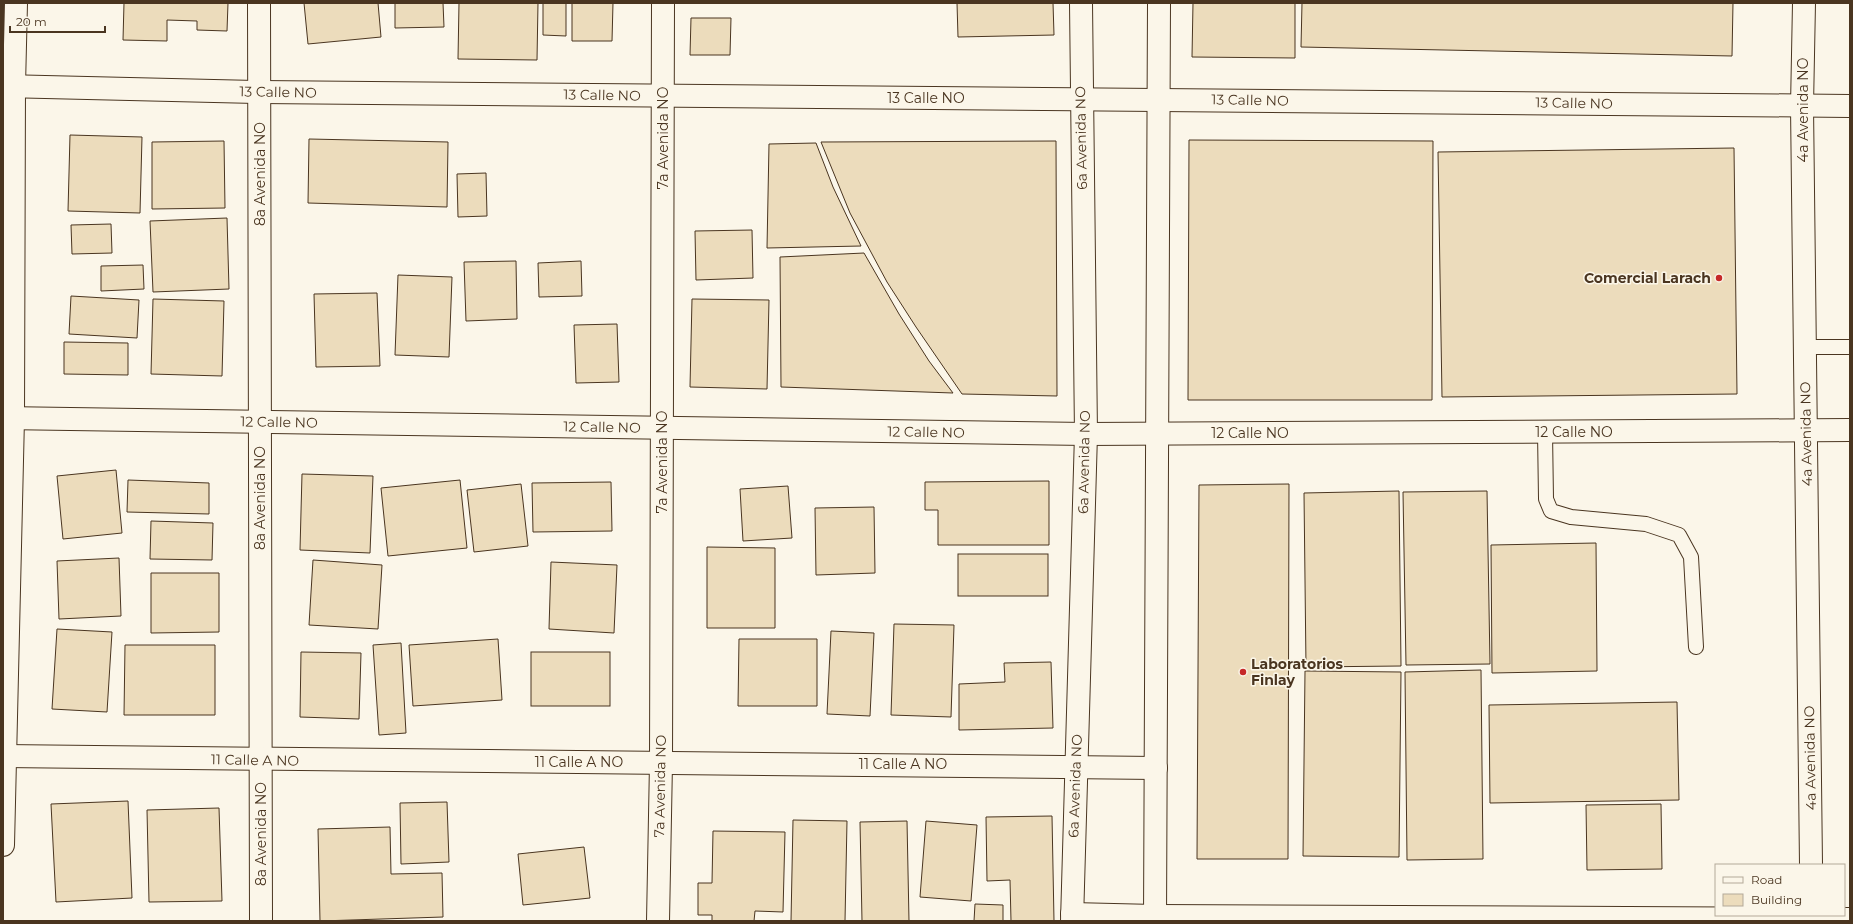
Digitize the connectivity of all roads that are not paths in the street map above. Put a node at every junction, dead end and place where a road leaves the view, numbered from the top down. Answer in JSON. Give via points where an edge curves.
{"nodes":[{"id":1,"x":16,"y":3,"type":"edge"},
{"id":2,"x":259,"y":3,"type":"edge"},
{"id":3,"x":663,"y":3,"type":"edge"},
{"id":4,"x":1081,"y":3,"type":"edge"},
{"id":5,"x":1159,"y":3,"type":"edge"},
{"id":6,"x":1804,"y":3,"type":"edge"},
{"id":7,"x":8,"y":86,"type":"edge"},
{"id":8,"x":260,"y":92,"type":"junction"},
{"id":9,"x":663,"y":95,"type":"junction"},
{"id":10,"x":1081,"y":99,"type":"junction"},
{"id":11,"x":1157,"y":99,"type":"junction"},
{"id":12,"x":1802,"y":106,"type":"junction"},
{"id":13,"x":1850,"y":106,"type":"edge"},
{"id":14,"x":1805,"y":347,"type":"junction"},
{"id":15,"x":1850,"y":347,"type":"edge"},
{"id":16,"x":8,"y":418,"type":"edge"},
{"id":17,"x":260,"y":422,"type":"junction"},
{"id":18,"x":662,"y":428,"type":"junction"},
{"id":19,"x":1806,"y":430,"type":"junction"},
{"id":20,"x":1850,"y":430,"type":"edge"},
{"id":21,"x":1545,"y":432,"type":"junction"},
{"id":22,"x":1156,"y":433,"type":"junction"},
{"id":23,"x":1086,"y":434,"type":"junction"},
{"id":24,"x":1696,"y":647,"type":"dead end"},
{"id":25,"x":4,"y":756,"type":"edge"},
{"id":26,"x":261,"y":760,"type":"junction"},
{"id":27,"x":660,"y":762,"type":"junction"},
{"id":28,"x":1076,"y":766,"type":"junction"},
{"id":29,"x":1156,"y":768,"type":"junction"},
{"id":30,"x":3,"y":845,"type":"edge"},
{"id":31,"x":1811,"y":864,"type":"edge"},
{"id":32,"x":1072,"y":917,"type":"edge"},
{"id":33,"x":1811,"y":918,"type":"edge"},
{"id":34,"x":1155,"y":919,"type":"edge"},
{"id":35,"x":1378,"y":919,"type":"edge"},
{"id":36,"x":1850,"y":919,"type":"edge"},
{"id":37,"x":261,"y":921,"type":"edge"},
{"id":38,"x":658,"y":921,"type":"edge"}],
"edges":[{"from":1,"to":7,"type":"street"},
{"from":2,"to":8,"type":"street","name":"8a Avenida NO"},
{"from":3,"to":9,"type":"street","name":"7a Avenida NO"},
{"from":4,"to":10,"type":"street","name":"6a Avenida NO"},
{"from":5,"to":11,"type":"street"},
{"from":6,"to":12,"type":"street","name":"4a Avenida NO"},
{"from":7,"to":8,"type":"street","name":"13 Calle NO"},
{"from":7,"to":16,"type":"street"},
{"from":8,"to":9,"type":"street","name":"13 Calle NO"},
{"from":8,"to":17,"type":"street","name":"8a Avenida NO"},
{"from":9,"to":10,"type":"street","name":"13 Calle NO"},
{"from":9,"to":18,"type":"street","name":"7a Avenida NO"},
{"from":10,"to":11,"type":"street","name":"13 Calle NO"},
{"from":10,"to":23,"type":"street","name":"6a Avenida NO"},
{"from":11,"to":12,"type":"street","name":"13 Calle NO"},
{"from":11,"to":22,"type":"street"},
{"from":12,"to":13,"type":"street","name":"13 Calle NO"},
{"from":12,"to":14,"type":"street","name":"4a Avenida NO"},
{"from":14,"to":15,"type":"lane"},
{"from":14,"to":19,"type":"street","name":"4a Avenida NO"},
{"from":16,"to":17,"type":"street","name":"12 Calle NO"},
{"from":16,"to":25,"type":"street"},
{"from":17,"to":18,"type":"street","name":"12 Calle NO"},
{"from":17,"to":26,"type":"street","name":"8a Avenida NO"},
{"from":18,"to":23,"type":"street","name":"12 Calle NO"},
{"from":18,"to":27,"type":"street","name":"7a Avenida NO"},
{"from":19,"to":20,"type":"street","name":"12 Calle NO"},
{"from":19,"to":21,"type":"street","name":"12 Calle NO"},
{"from":19,"to":31,"type":"street","name":"4a Avenida NO"},
{"from":21,"to":22,"type":"street","name":"12 Calle NO"},
{"from":21,"to":24,"type":"lane","via":[[1546,499],[1551,511],[1572,517],[1646,524],[1680,535],[1691,558]]},
{"from":22,"to":23,"type":"street","name":"12 Calle NO"},
{"from":22,"to":29,"type":"street"},
{"from":23,"to":28,"type":"street","name":"6a Avenida NO"},
{"from":25,"to":26,"type":"street","name":"11 Calle A NO"},
{"from":25,"to":30,"type":"street"},
{"from":26,"to":27,"type":"street","name":"11 Calle A NO"},
{"from":26,"to":37,"type":"street","name":"8a Avenida NO"},
{"from":27,"to":28,"type":"street","name":"11 Calle A NO"},
{"from":27,"to":38,"type":"street","name":"7a Avenida NO"},
{"from":28,"to":29,"type":"street","name":"11 Calle A NO"},
{"from":28,"to":32,"type":"street","name":"6a Avenida NO"},
{"from":29,"to":34,"type":"street"},
{"from":32,"to":34,"type":"street"},
{"from":33,"to":35,"type":"street"},
{"from":33,"to":36,"type":"street"},
{"from":34,"to":35,"type":"street"}]}
